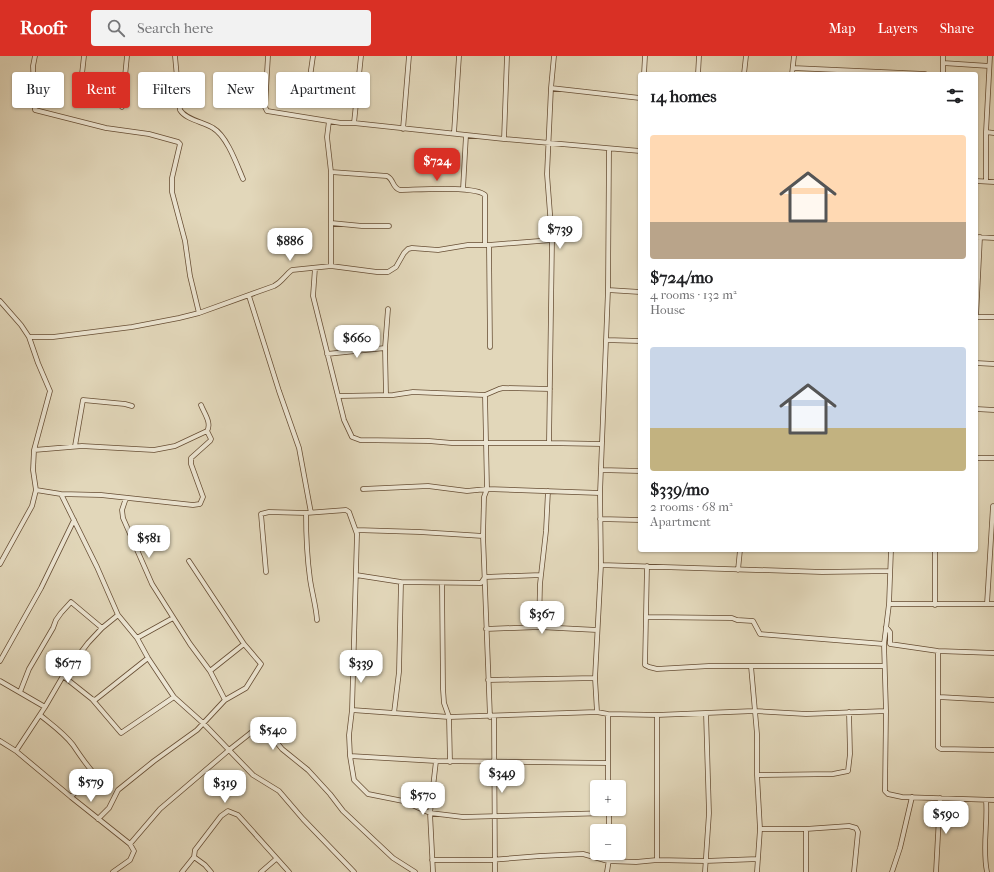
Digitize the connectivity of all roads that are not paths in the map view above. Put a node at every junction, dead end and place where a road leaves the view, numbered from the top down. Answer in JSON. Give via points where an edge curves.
{"nodes":[{"id":1,"x":35,"y":56,"type":"edge"},
{"id":2,"x":84,"y":56,"type":"edge"},
{"id":3,"x":127,"y":56,"type":"edge"},
{"id":4,"x":175,"y":56,"type":"edge"},
{"id":5,"x":268,"y":56,"type":"edge"},
{"id":6,"x":313,"y":56,"type":"edge"},
{"id":7,"x":361,"y":56,"type":"edge"},
{"id":8,"x":409,"y":56,"type":"edge"},
{"id":9,"x":459,"y":56,"type":"edge"},
{"id":10,"x":507,"y":56,"type":"edge"},
{"id":11,"x":554,"y":56,"type":"edge"},
{"id":12,"x":645,"y":56,"type":"edge"},
{"id":13,"x":700,"y":56,"type":"edge"},
{"id":14,"x":746,"y":56,"type":"edge"},
{"id":15,"x":794,"y":56,"type":"edge"},
{"id":16,"x":943,"y":56,"type":"edge"},
{"id":17,"x":991,"y":58,"type":"edge"},
{"id":18,"x":943,"y":63,"type":"junction"},
{"id":19,"x":989,"y":66,"type":"junction"},
{"id":20,"x":793,"y":68,"type":"junction"},
{"id":21,"x":82,"y":72,"type":"edge"},
{"id":22,"x":125,"y":72,"type":"edge"},
{"id":23,"x":311,"y":72,"type":"edge"},
{"id":24,"x":644,"y":72,"type":"edge"},
{"id":25,"x":698,"y":72,"type":"edge"},
{"id":26,"x":744,"y":72,"type":"edge"},
{"id":27,"x":792,"y":72,"type":"edge"},
{"id":28,"x":881,"y":72,"type":"edge"},
{"id":29,"x":943,"y":72,"type":"edge"},
{"id":30,"x":988,"y":87,"type":"junction"},
{"id":31,"x":994,"y":87,"type":"edge"},
{"id":32,"x":551,"y":88,"type":"junction"},
{"id":33,"x":638,"y":98,"type":"edge"},
{"id":34,"x":329,"y":121,"type":"junction"},
{"id":35,"x":354,"y":123,"type":"junction"},
{"id":36,"x":403,"y":129,"type":"junction"},
{"id":37,"x":986,"y":132,"type":"junction"},
{"id":38,"x":994,"y":132,"type":"edge"},
{"id":39,"x":454,"y":133,"type":"junction"},
{"id":40,"x":466,"y":135,"type":"junction"},
{"id":41,"x":504,"y":139,"type":"junction"},
{"id":42,"x":548,"y":143,"type":"junction"},
{"id":43,"x":609,"y":149,"type":"junction"},
{"id":44,"x":638,"y":151,"type":"edge"},
{"id":45,"x":331,"y":172,"type":"junction"},
{"id":46,"x":243,"y":180,"type":"dead end"},
{"id":47,"x":978,"y":181,"type":"edge"},
{"id":48,"x":986,"y":181,"type":"junction"},
{"id":49,"x":994,"y":182,"type":"edge"},
{"id":50,"x":463,"y":189,"type":"junction"},
{"id":51,"x":331,"y":223,"type":"junction"},
{"id":52,"x":390,"y":226,"type":"dead end"},
{"id":53,"x":978,"y":237,"type":"edge"},
{"id":54,"x":994,"y":238,"type":"edge"},
{"id":55,"x":552,"y":240,"type":"junction"},
{"id":56,"x":487,"y":245,"type":"junction"},
{"id":57,"x":331,"y":266,"type":"junction"},
{"id":58,"x":315,"y":268,"type":"junction"},
{"id":59,"x":608,"y":290,"type":"junction"},
{"id":60,"x":638,"y":292,"type":"edge"},
{"id":61,"x":249,"y":296,"type":"junction"},
{"id":62,"x":0,"y":301,"type":"edge"},
{"id":63,"x":388,"y":309,"type":"dead end"},
{"id":64,"x":199,"y":313,"type":"junction"},
{"id":65,"x":978,"y":317,"type":"edge"},
{"id":66,"x":994,"y":317,"type":"edge"},
{"id":67,"x":29,"y":337,"type":"junction"},
{"id":68,"x":606,"y":340,"type":"junction"},
{"id":69,"x":638,"y":341,"type":"edge"},
{"id":70,"x":490,"y":347,"type":"dead end"},
{"id":71,"x":385,"y":348,"type":"junction"},
{"id":72,"x":327,"y":354,"type":"junction"},
{"id":73,"x":978,"y":363,"type":"edge"},
{"id":74,"x":994,"y":364,"type":"edge"},
{"id":75,"x":550,"y":389,"type":"junction"},
{"id":76,"x":386,"y":395,"type":"junction"},
{"id":77,"x":485,"y":395,"type":"junction"},
{"id":78,"x":339,"y":396,"type":"junction"},
{"id":79,"x":201,"y":405,"type":"dead end"},
{"id":80,"x":132,"y":406,"type":"dead end"},
{"id":81,"x":978,"y":409,"type":"edge"},
{"id":82,"x":994,"y":410,"type":"edge"},
{"id":83,"x":207,"y":431,"type":"junction"},
{"id":84,"x":487,"y":443,"type":"junction"},
{"id":85,"x":549,"y":443,"type":"junction"},
{"id":86,"x":602,"y":444,"type":"junction"},
{"id":87,"x":76,"y":446,"type":"junction"},
{"id":88,"x":34,"y":450,"type":"junction"},
{"id":89,"x":978,"y":458,"type":"edge"},
{"id":90,"x":994,"y":458,"type":"edge"},
{"id":91,"x":601,"y":470,"type":"junction"},
{"id":92,"x":638,"y":471,"type":"edge"},
{"id":93,"x":363,"y":488,"type":"dead end"},
{"id":94,"x":488,"y":489,"type":"junction"},
{"id":95,"x":36,"y":490,"type":"junction"},
{"id":96,"x":548,"y":491,"type":"junction"},
{"id":97,"x":600,"y":493,"type":"junction"},
{"id":98,"x":61,"y":494,"type":"junction"},
{"id":99,"x":126,"y":498,"type":"junction"},
{"id":100,"x":992,"y":506,"type":"dead end"},
{"id":101,"x":312,"y":512,"type":"junction"},
{"id":102,"x":306,"y":513,"type":"junction"},
{"id":103,"x":600,"y":519,"type":"junction"},
{"id":104,"x":74,"y":520,"type":"junction"},
{"id":105,"x":638,"y":520,"type":"edge"},
{"id":106,"x":356,"y":530,"type":"junction"},
{"id":107,"x":483,"y":536,"type":"junction"},
{"id":108,"x":740,"y":552,"type":"edge"},
{"id":109,"x":891,"y":552,"type":"edge"},
{"id":110,"x":935,"y":552,"type":"edge"},
{"id":111,"x":189,"y":561,"type":"dead end"},
{"id":112,"x":0,"y":564,"type":"edge"},
{"id":113,"x":601,"y":565,"type":"junction"},
{"id":114,"x":647,"y":566,"type":"junction"},
{"id":115,"x":738,"y":570,"type":"junction"},
{"id":116,"x":890,"y":571,"type":"junction"},
{"id":117,"x":266,"y":572,"type":"dead end"},
{"id":118,"x":356,"y":575,"type":"junction"},
{"id":119,"x":541,"y":575,"type":"junction"},
{"id":120,"x":485,"y":577,"type":"junction"},
{"id":121,"x":401,"y":582,"type":"junction"},
{"id":122,"x":442,"y":583,"type":"junction"},
{"id":123,"x":889,"y":604,"type":"junction"},
{"id":124,"x":987,"y":604,"type":"junction"},
{"id":125,"x":994,"y":604,"type":"edge"},
{"id":126,"x":935,"y":605,"type":"junction"},
{"id":127,"x":118,"y":615,"type":"junction"},
{"id":128,"x":646,"y":617,"type":"junction"},
{"id":129,"x":173,"y":618,"type":"junction"},
{"id":130,"x":317,"y":620,"type":"dead end"},
{"id":131,"x":539,"y":627,"type":"junction"},
{"id":132,"x":886,"y":627,"type":"junction"},
{"id":133,"x":102,"y":628,"type":"junction"},
{"id":134,"x":486,"y":629,"type":"junction"},
{"id":135,"x":597,"y":630,"type":"junction"},
{"id":136,"x":137,"y":638,"type":"junction"},
{"id":137,"x":244,"y":644,"type":"junction"},
{"id":138,"x":884,"y":644,"type":"junction"},
{"id":139,"x":938,"y":651,"type":"junction"},
{"id":140,"x":994,"y":653,"type":"edge"},
{"id":141,"x":148,"y":658,"type":"junction"},
{"id":142,"x":0,"y":661,"type":"edge"},
{"id":143,"x":751,"y":666,"type":"junction"},
{"id":144,"x":884,"y":666,"type":"junction"},
{"id":145,"x":210,"y":671,"type":"junction"},
{"id":146,"x":63,"y":676,"type":"junction"},
{"id":147,"x":595,"y":678,"type":"junction"},
{"id":148,"x":488,"y":680,"type":"junction"},
{"id":149,"x":0,"y":681,"type":"edge"},
{"id":150,"x":20,"y":692,"type":"junction"},
{"id":151,"x":174,"y":697,"type":"junction"},
{"id":152,"x":939,"y":697,"type":"junction"},
{"id":153,"x":92,"y":699,"type":"junction"},
{"id":154,"x":225,"y":700,"type":"junction"},
{"id":155,"x":994,"y":700,"type":"edge"},
{"id":156,"x":45,"y":707,"type":"junction"},
{"id":157,"x":352,"y":710,"type":"junction"},
{"id":158,"x":754,"y":711,"type":"junction"},
{"id":159,"x":886,"y":711,"type":"junction"},
{"id":160,"x":597,"y":712,"type":"junction"},
{"id":161,"x":849,"y":712,"type":"junction"},
{"id":162,"x":394,"y":713,"type":"junction"},
{"id":163,"x":706,"y":713,"type":"junction"},
{"id":164,"x":608,"y":714,"type":"junction"},
{"id":165,"x":40,"y":715,"type":"junction"},
{"id":166,"x":656,"y":715,"type":"junction"},
{"id":167,"x":492,"y":716,"type":"junction"},
{"id":168,"x":449,"y":717,"type":"junction"},
{"id":169,"x":203,"y":723,"type":"junction"},
{"id":170,"x":2,"y":743,"type":"edge"},
{"id":171,"x":0,"y":748,"type":"edge"},
{"id":172,"x":229,"y":750,"type":"junction"},
{"id":173,"x":994,"y":750,"type":"edge"},
{"id":174,"x":16,"y":751,"type":"junction"},
{"id":175,"x":350,"y":756,"type":"junction"},
{"id":176,"x":436,"y":761,"type":"junction"},
{"id":177,"x":494,"y":761,"type":"junction"},
{"id":178,"x":450,"y":762,"type":"junction"},
{"id":179,"x":608,"y":763,"type":"junction"},
{"id":180,"x":757,"y":775,"type":"junction"},
{"id":181,"x":608,"y":780,"type":"edge"},
{"id":182,"x":71,"y":797,"type":"junction"},
{"id":183,"x":912,"y":797,"type":"junction"},
{"id":184,"x":940,"y":798,"type":"junction"},
{"id":185,"x":986,"y":800,"type":"junction"},
{"id":186,"x":994,"y":800,"type":"edge"},
{"id":187,"x":590,"y":812,"type":"edge"},
{"id":188,"x":430,"y":813,"type":"junction"},
{"id":189,"x":495,"y":816,"type":"junction"},
{"id":190,"x":98,"y":819,"type":"junction"},
{"id":191,"x":806,"y":829,"type":"junction"},
{"id":192,"x":760,"y":830,"type":"junction"},
{"id":193,"x":130,"y":844,"type":"junction"},
{"id":194,"x":194,"y":857,"type":"junction"},
{"id":195,"x":276,"y":859,"type":"junction"},
{"id":196,"x":432,"y":860,"type":"junction"},
{"id":197,"x":495,"y":860,"type":"junction"},
{"id":198,"x":657,"y":860,"type":"junction"},
{"id":199,"x":758,"y":860,"type":"junction"},
{"id":200,"x":608,"y":861,"type":"junction"},
{"id":201,"x":705,"y":861,"type":"junction"},
{"id":202,"x":114,"y":872,"type":"edge"},
{"id":203,"x":182,"y":872,"type":"edge"},
{"id":204,"x":211,"y":872,"type":"edge"},
{"id":205,"x":261,"y":872,"type":"edge"},
{"id":206,"x":289,"y":872,"type":"edge"},
{"id":207,"x":354,"y":872,"type":"edge"},
{"id":208,"x":414,"y":872,"type":"edge"},
{"id":209,"x":433,"y":872,"type":"edge"},
{"id":210,"x":495,"y":872,"type":"edge"},
{"id":211,"x":607,"y":872,"type":"edge"},
{"id":212,"x":705,"y":872,"type":"edge"},
{"id":213,"x":757,"y":872,"type":"edge"},
{"id":214,"x":806,"y":872,"type":"edge"},
{"id":215,"x":854,"y":872,"type":"edge"},
{"id":216,"x":892,"y":872,"type":"edge"},
{"id":217,"x":936,"y":872,"type":"edge"},
{"id":218,"x":987,"y":872,"type":"edge"}],
"edges":[{"from":1,"to":64,"type":"street","via":[[35,110],[106,128],[149,134],[180,144],[172,178],[172,192],[185,241]]},
{"from":2,"to":21,"type":"street"},
{"from":3,"to":22,"type":"street"},
{"from":4,"to":46,"type":"street","via":[[180,110],[214,128],[223,139]]},
{"from":5,"to":34,"type":"street","via":[[265,107],[267,111]]},
{"from":6,"to":23,"type":"street"},
{"from":7,"to":35,"type":"street"},
{"from":8,"to":36,"type":"street"},
{"from":9,"to":39,"type":"street"},
{"from":10,"to":41,"type":"street"},
{"from":11,"to":32,"type":"street"},
{"from":12,"to":24,"type":"street"},
{"from":13,"to":25,"type":"street"},
{"from":14,"to":26,"type":"street"},
{"from":15,"to":20,"type":"street"},
{"from":16,"to":18,"type":"street"},
{"from":17,"to":19,"type":"street"},
{"from":18,"to":19,"type":"street"},
{"from":18,"to":29,"type":"street"},
{"from":19,"to":30,"type":"street"},
{"from":20,"to":27,"type":"street"},
{"from":20,"to":28,"type":"street"},
{"from":30,"to":31,"type":"street"},
{"from":30,"to":37,"type":"street"},
{"from":32,"to":33,"type":"street"},
{"from":32,"to":42,"type":"street"},
{"from":34,"to":35,"type":"street"},
{"from":34,"to":45,"type":"street","via":[[327,137]]},
{"from":35,"to":36,"type":"street"},
{"from":36,"to":39,"type":"street"},
{"from":37,"to":38,"type":"street"},
{"from":37,"to":48,"type":"street"},
{"from":39,"to":40,"type":"street"},
{"from":40,"to":41,"type":"street"},
{"from":40,"to":50,"type":"street"},
{"from":41,"to":42,"type":"street"},
{"from":42,"to":43,"type":"street"},
{"from":42,"to":55,"type":"street","via":[[547,174]]},
{"from":43,"to":44,"type":"street"},
{"from":43,"to":59,"type":"street"},
{"from":45,"to":50,"type":"street","via":[[389,177],[394,188],[400,190]]},
{"from":45,"to":51,"type":"street"},
{"from":47,"to":48,"type":"street"},
{"from":48,"to":49,"type":"street"},
{"from":50,"to":56,"type":"street","via":[[482,192],[485,195]]},
{"from":51,"to":52,"type":"street"},
{"from":51,"to":57,"type":"street"},
{"from":53,"to":54,"type":"street"},
{"from":55,"to":56,"type":"street"},
{"from":55,"to":75,"type":"street"},
{"from":56,"to":57,"type":"street","via":[[438,250],[408,249],[396,267],[388,272]]},
{"from":56,"to":70,"type":"street","via":[[490,269]]},
{"from":57,"to":58,"type":"street"},
{"from":58,"to":61,"type":"street","via":[[292,270],[274,286]]},
{"from":58,"to":72,"type":"street","via":[[313,296]]},
{"from":59,"to":60,"type":"street"},
{"from":59,"to":68,"type":"street"},
{"from":61,"to":64,"type":"street"},
{"from":61,"to":101,"type":"street","via":[[299,448]]},
{"from":62,"to":67,"type":"street"},
{"from":63,"to":71,"type":"street"},
{"from":64,"to":67,"type":"street","via":[[132,327],[53,337]]},
{"from":65,"to":66,"type":"street"},
{"from":67,"to":88,"type":"street","via":[[50,391]]},
{"from":68,"to":69,"type":"street"},
{"from":68,"to":86,"type":"street"},
{"from":71,"to":72,"type":"street"},
{"from":71,"to":76,"type":"street"},
{"from":72,"to":78,"type":"street"},
{"from":73,"to":74,"type":"street"},
{"from":75,"to":77,"type":"street","via":[[499,388]]},
{"from":75,"to":85,"type":"street"},
{"from":76,"to":77,"type":"street","via":[[413,392]]},
{"from":76,"to":78,"type":"street"},
{"from":77,"to":84,"type":"street"},
{"from":78,"to":84,"type":"street","via":[[349,433],[360,440]]},
{"from":79,"to":83,"type":"street","via":[[209,423]]},
{"from":80,"to":87,"type":"street","via":[[83,400]]},
{"from":81,"to":82,"type":"street"},
{"from":83,"to":87,"type":"street","via":[[175,446],[154,450]]},
{"from":83,"to":99,"type":"street","via":[[210,441],[191,458],[203,496],[200,504]]},
{"from":84,"to":85,"type":"street"},
{"from":84,"to":94,"type":"street"},
{"from":85,"to":86,"type":"street"},
{"from":86,"to":91,"type":"street"},
{"from":87,"to":88,"type":"street"},
{"from":88,"to":95,"type":"street"},
{"from":89,"to":90,"type":"street"},
{"from":91,"to":92,"type":"street"},
{"from":91,"to":97,"type":"street"},
{"from":93,"to":94,"type":"street","via":[[428,486],[467,491]]},
{"from":94,"to":96,"type":"street"},
{"from":94,"to":107,"type":"street","via":[[484,497]]},
{"from":95,"to":98,"type":"street"},
{"from":95,"to":112,"type":"street","via":[[32,506]]},
{"from":96,"to":97,"type":"street"},
{"from":96,"to":119,"type":"street"},
{"from":97,"to":103,"type":"street"},
{"from":98,"to":99,"type":"street"},
{"from":98,"to":104,"type":"street"},
{"from":99,"to":129,"type":"street","via":[[122,510],[127,529],[152,584]]},
{"from":100,"to":124,"type":"street"},
{"from":101,"to":102,"type":"street"},
{"from":101,"to":106,"type":"street","via":[[346,510]]},
{"from":102,"to":117,"type":"street","via":[[261,514]]},
{"from":102,"to":130,"type":"street","via":[[310,581]]},
{"from":103,"to":105,"type":"street"},
{"from":103,"to":113,"type":"street"},
{"from":104,"to":127,"type":"street"},
{"from":104,"to":142,"type":"street","via":[[41,588]]},
{"from":106,"to":107,"type":"street"},
{"from":106,"to":118,"type":"street"},
{"from":107,"to":120,"type":"street"},
{"from":108,"to":115,"type":"street"},
{"from":109,"to":116,"type":"street"},
{"from":110,"to":126,"type":"street"},
{"from":111,"to":137,"type":"street"},
{"from":113,"to":114,"type":"street"},
{"from":113,"to":135,"type":"street"},
{"from":114,"to":115,"type":"street"},
{"from":114,"to":128,"type":"street"},
{"from":115,"to":116,"type":"street"},
{"from":116,"to":123,"type":"street"},
{"from":118,"to":121,"type":"street"},
{"from":118,"to":157,"type":"street"},
{"from":119,"to":120,"type":"street"},
{"from":119,"to":131,"type":"street"},
{"from":120,"to":122,"type":"street","via":[[481,583]]},
{"from":120,"to":134,"type":"street"},
{"from":121,"to":122,"type":"street"},
{"from":121,"to":162,"type":"street","via":[[399,672]]},
{"from":122,"to":168,"type":"street","via":[[443,688],[444,703]]},
{"from":123,"to":126,"type":"street"},
{"from":123,"to":132,"type":"street"},
{"from":124,"to":125,"type":"street"},
{"from":124,"to":126,"type":"street"},
{"from":127,"to":133,"type":"street"},
{"from":127,"to":136,"type":"street"},
{"from":128,"to":138,"type":"street","via":[[732,618],[753,622],[760,634]]},
{"from":128,"to":143,"type":"street","via":[[645,665],[649,668]]},
{"from":129,"to":136,"type":"street"},
{"from":129,"to":145,"type":"street"},
{"from":131,"to":134,"type":"street"},
{"from":131,"to":135,"type":"street"},
{"from":132,"to":138,"type":"street"},
{"from":132,"to":139,"type":"street","via":[[890,632],[890,644]]},
{"from":133,"to":146,"type":"street"},
{"from":133,"to":150,"type":"street","via":[[71,602],[56,620],[29,669]]},
{"from":134,"to":148,"type":"street"},
{"from":135,"to":147,"type":"street"},
{"from":136,"to":141,"type":"street"},
{"from":137,"to":145,"type":"street"},
{"from":137,"to":154,"type":"street","via":[[261,664],[246,688]]},
{"from":138,"to":144,"type":"street"},
{"from":139,"to":140,"type":"street"},
{"from":139,"to":152,"type":"street"},
{"from":141,"to":151,"type":"street"},
{"from":141,"to":153,"type":"street","via":[[95,700]]},
{"from":143,"to":144,"type":"street"},
{"from":143,"to":158,"type":"street"},
{"from":144,"to":159,"type":"street"},
{"from":145,"to":154,"type":"street"},
{"from":146,"to":153,"type":"street"},
{"from":146,"to":156,"type":"street"},
{"from":147,"to":148,"type":"street"},
{"from":147,"to":160,"type":"street"},
{"from":148,"to":167,"type":"street"},
{"from":149,"to":150,"type":"street"},
{"from":150,"to":156,"type":"street"},
{"from":151,"to":153,"type":"street","via":[[121,733]]},
{"from":151,"to":169,"type":"street"},
{"from":152,"to":155,"type":"street"},
{"from":152,"to":173,"type":"street","via":[[938,747]]},
{"from":154,"to":169,"type":"street"},
{"from":156,"to":165,"type":"street"},
{"from":157,"to":162,"type":"street"},
{"from":157,"to":175,"type":"street"},
{"from":158,"to":161,"type":"street","via":[[806,714]]},
{"from":158,"to":163,"type":"street"},
{"from":158,"to":180,"type":"street"},
{"from":159,"to":161,"type":"street"},
{"from":159,"to":183,"type":"street","via":[[885,791],[896,796]]},
{"from":160,"to":164,"type":"street"},
{"from":160,"to":167,"type":"street"},
{"from":161,"to":180,"type":"street","via":[[848,771],[833,774]]},
{"from":162,"to":168,"type":"street"},
{"from":163,"to":166,"type":"street"},
{"from":163,"to":201,"type":"street","via":[[709,813]]},
{"from":164,"to":166,"type":"street"},
{"from":164,"to":179,"type":"street"},
{"from":165,"to":174,"type":"street"},
{"from":165,"to":182,"type":"street","via":[[73,745],[92,771]]},
{"from":166,"to":198,"type":"street"},
{"from":167,"to":168,"type":"street"},
{"from":167,"to":177,"type":"street"},
{"from":168,"to":178,"type":"street"},
{"from":169,"to":172,"type":"street"},
{"from":169,"to":190,"type":"street","via":[[118,790],[109,808]]},
{"from":170,"to":171,"type":"street"},
{"from":170,"to":174,"type":"street"},
{"from":172,"to":193,"type":"street","via":[[160,810]]},
{"from":172,"to":207,"type":"street","via":[[253,775],[279,792]]},
{"from":172,"to":208,"type":"street","via":[[262,724],[282,749],[308,770],[343,811],[393,858]]},
{"from":174,"to":182,"type":"street"},
{"from":175,"to":176,"type":"street"},
{"from":175,"to":188,"type":"street","via":[[354,780],[368,794],[403,801]]},
{"from":176,"to":178,"type":"street"},
{"from":176,"to":188,"type":"street"},
{"from":177,"to":178,"type":"street"},
{"from":177,"to":179,"type":"street"},
{"from":177,"to":189,"type":"street"},
{"from":179,"to":181,"type":"street"},
{"from":180,"to":192,"type":"street"},
{"from":182,"to":190,"type":"street"},
{"from":183,"to":184,"type":"street"},
{"from":183,"to":216,"type":"street"},
{"from":184,"to":185,"type":"street"},
{"from":184,"to":217,"type":"street"},
{"from":185,"to":186,"type":"street"},
{"from":185,"to":218,"type":"street"},
{"from":187,"to":189,"type":"street"},
{"from":188,"to":189,"type":"street","via":[[463,817]]},
{"from":188,"to":196,"type":"street"},
{"from":189,"to":197,"type":"street"},
{"from":190,"to":193,"type":"street"},
{"from":191,"to":192,"type":"street"},
{"from":191,"to":214,"type":"street"},
{"from":191,"to":215,"type":"street","via":[[849,826],[856,828],[858,832]]},
{"from":192,"to":199,"type":"street"},
{"from":193,"to":202,"type":"street","via":[[134,851],[130,860]]},
{"from":194,"to":195,"type":"street","via":[[195,850],[221,816],[228,811],[238,815]]},
{"from":194,"to":203,"type":"street"},
{"from":194,"to":204,"type":"street"},
{"from":195,"to":205,"type":"street"},
{"from":195,"to":206,"type":"street"},
{"from":196,"to":197,"type":"street"},
{"from":196,"to":209,"type":"street"},
{"from":197,"to":200,"type":"street","via":[[583,854]]},
{"from":197,"to":210,"type":"street"},
{"from":198,"to":200,"type":"street"},
{"from":198,"to":201,"type":"street"},
{"from":199,"to":201,"type":"street"},
{"from":199,"to":213,"type":"street"},
{"from":200,"to":211,"type":"street"},
{"from":201,"to":212,"type":"street"}]}
